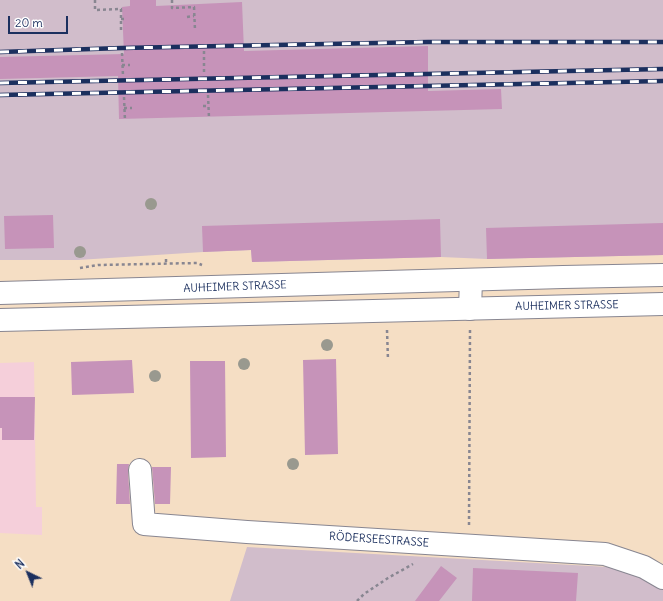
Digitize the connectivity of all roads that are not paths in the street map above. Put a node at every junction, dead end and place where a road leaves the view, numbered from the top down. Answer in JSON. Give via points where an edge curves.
{"nodes":[{"id":1,"x":663,"y":275,"type":"edge"},
{"id":2,"x":471,"y":280,"type":"junction"},
{"id":3,"x":0,"y":293,"type":"edge"},
{"id":4,"x":663,"y":304,"type":"edge"},
{"id":5,"x":470,"y":309,"type":"junction"},
{"id":6,"x":0,"y":320,"type":"edge"},
{"id":7,"x":140,"y":470,"type":"dead end"},
{"id":8,"x":663,"y":578,"type":"edge"}],
"edges":[{"from":1,"to":2,"type":"main road","name":"AUHEIMER STRASSE"},
{"from":2,"to":3,"type":"main road","name":"AUHEIMER STRASSE"},
{"from":2,"to":5,"type":"main road"},
{"from":4,"to":5,"type":"main road","name":"AUHEIMER STRASSE"},
{"from":5,"to":6,"type":"main road","name":"AUHEIMER STRASSE"},
{"from":7,"to":8,"type":"main road","name":"RÖDERSEESTRASSE","via":[[144,524],[605,554],[644,567]]}]}
